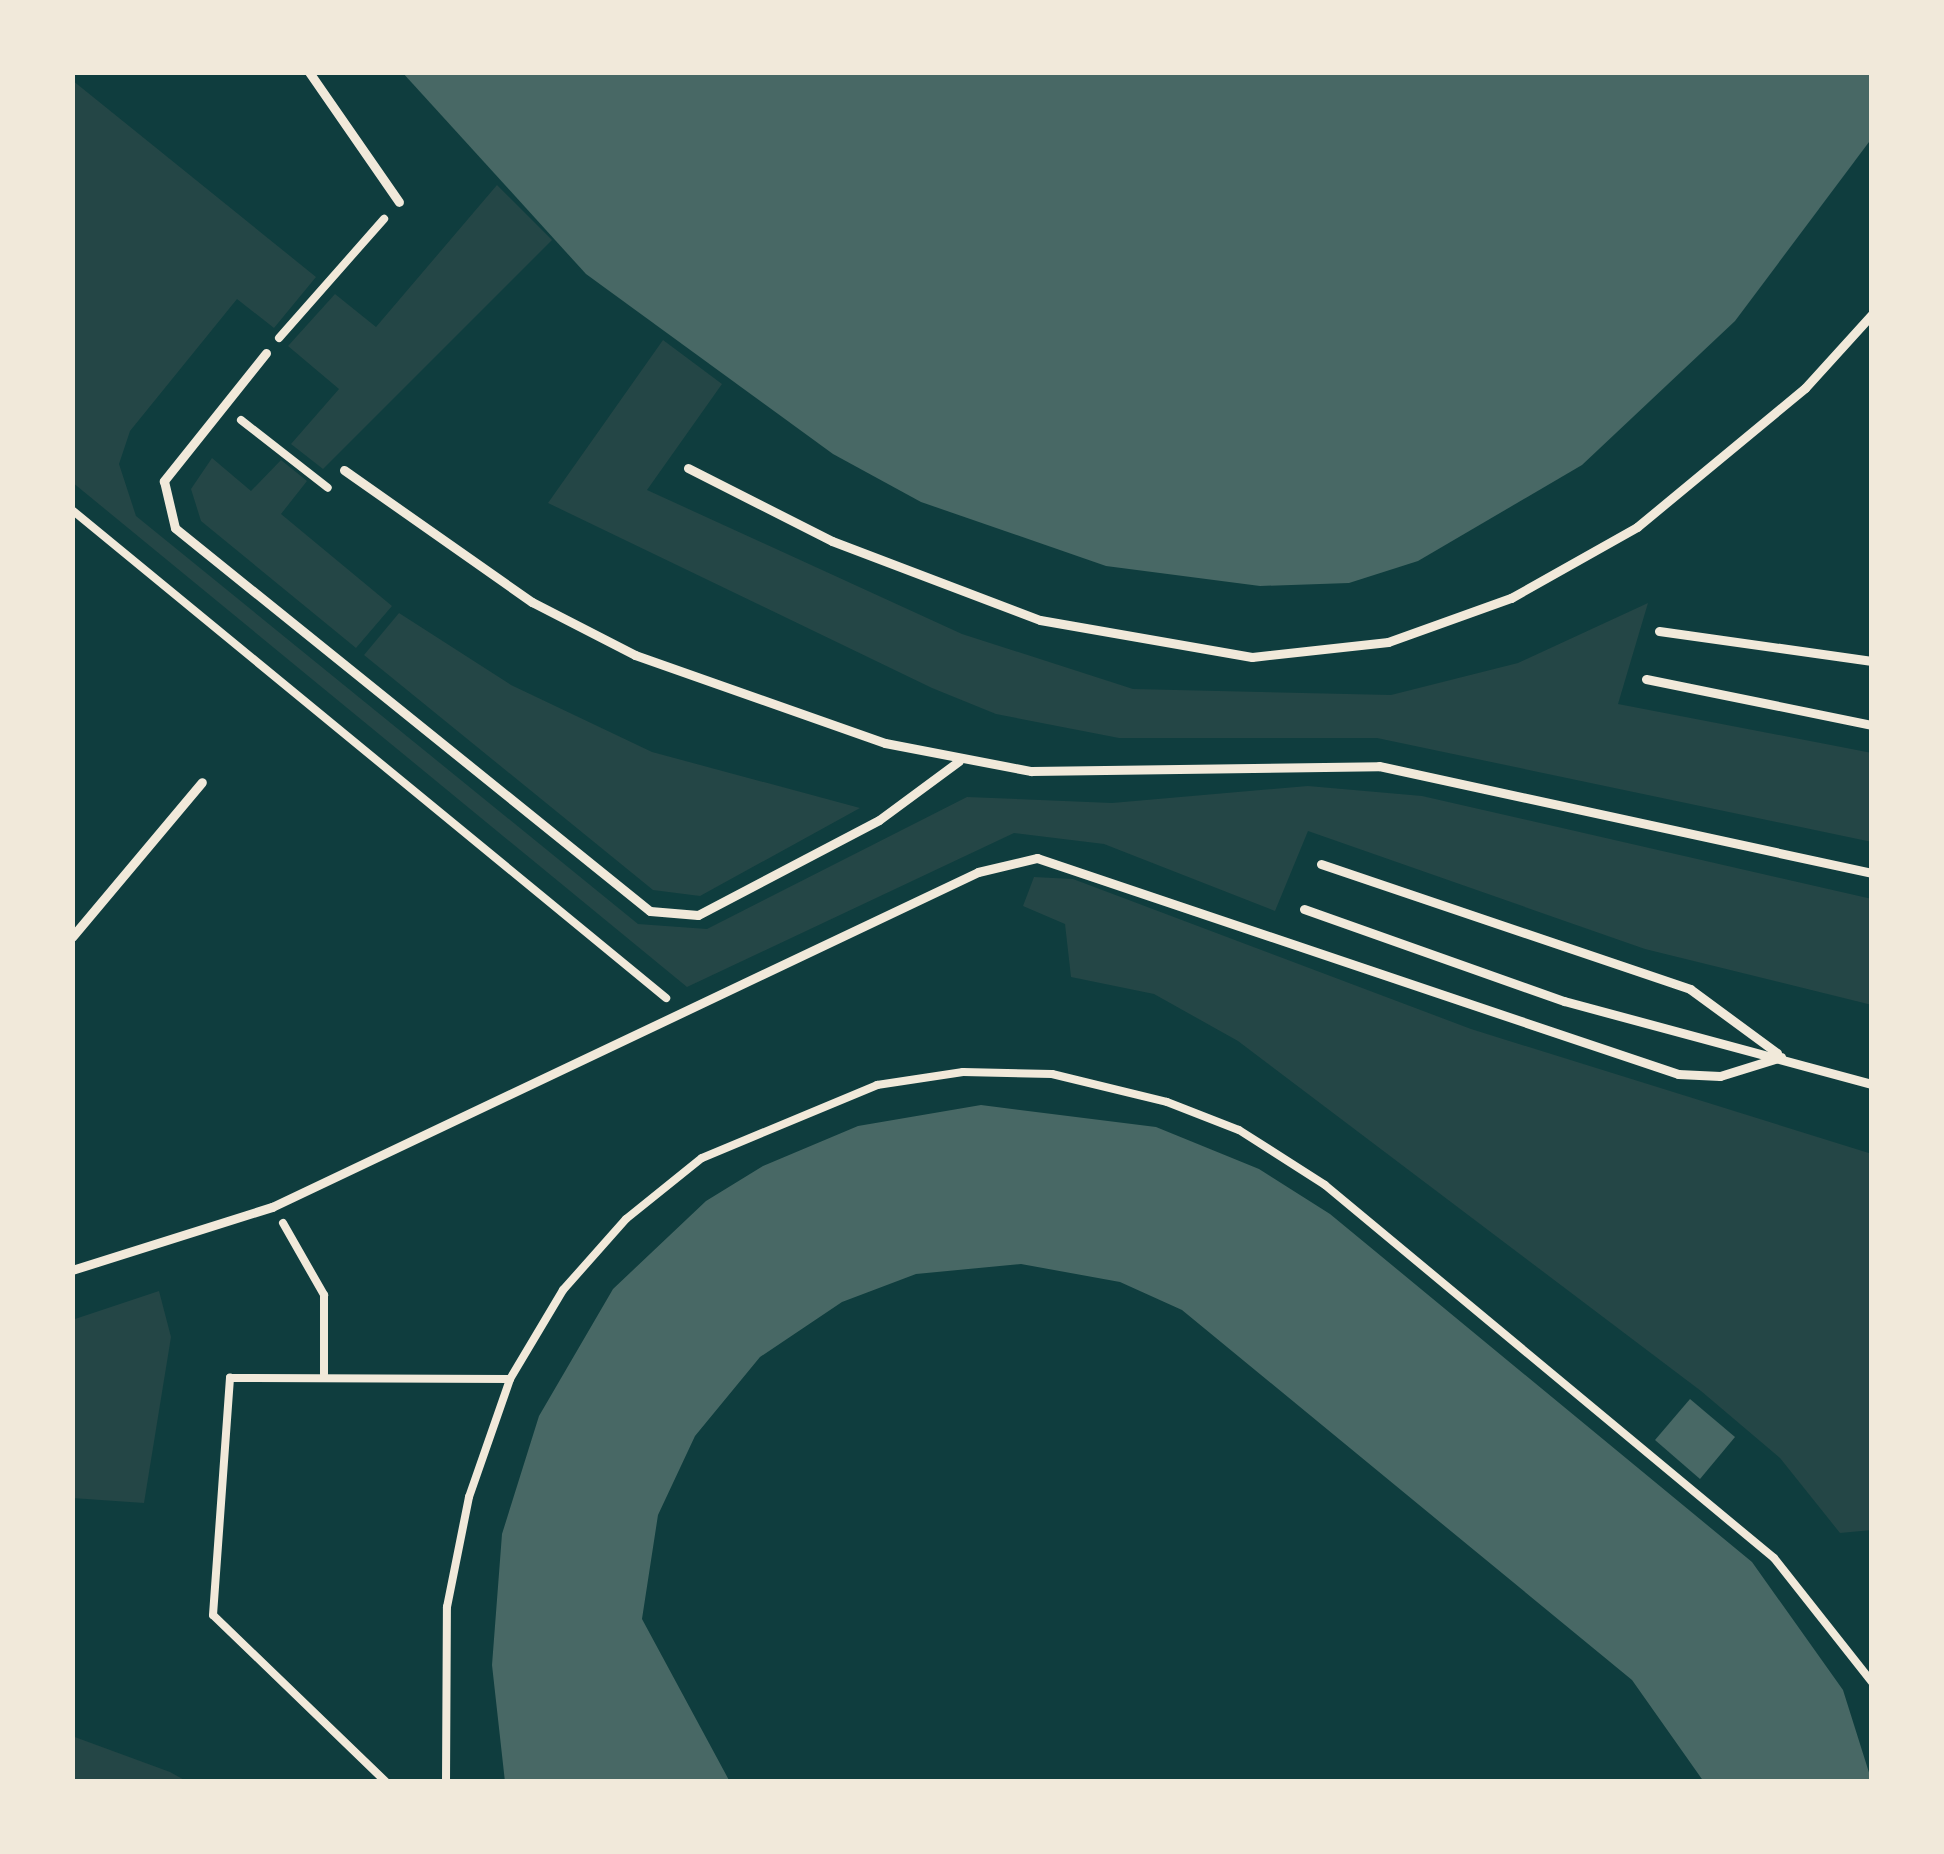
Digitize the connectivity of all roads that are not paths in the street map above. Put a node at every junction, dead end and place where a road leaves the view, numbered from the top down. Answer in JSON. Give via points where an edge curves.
{"nodes":[{"id":1,"x":309,"y":72,"type":"edge"},
{"id":2,"x":399,"y":202,"type":"road end"},
{"id":3,"x":1872,"y":314,"type":"edge"},
{"id":4,"x":266,"y":352,"type":"road end"},
{"id":5,"x":688,"y":468,"type":"dead end"},
{"id":6,"x":344,"y":470,"type":"road end"},
{"id":7,"x":1659,"y":631,"type":"dead end"},
{"id":8,"x":1872,"y":661,"type":"edge"},
{"id":9,"x":1646,"y":679,"type":"dead end"},
{"id":10,"x":1872,"y":725,"type":"edge"},
{"id":11,"x":959,"y":761,"type":"junction"},
{"id":12,"x":202,"y":782,"type":"dead end"},
{"id":13,"x":1321,"y":864,"type":"dead end"},
{"id":14,"x":1872,"y":873,"type":"edge"},
{"id":15,"x":1304,"y":909,"type":"dead end"},
{"id":16,"x":72,"y":937,"type":"edge"},
{"id":17,"x":1781,"y":1057,"type":"junction"},
{"id":18,"x":1872,"y":1084,"type":"edge"},
{"id":19,"x":72,"y":1270,"type":"edge"}],
"edges":[{"from":1,"to":2,"type":"lane"},
{"from":3,"to":5,"type":"lane","via":[[1805,388],[1637,527],[1511,598],[1388,642],[1252,656],[1040,620],[832,541]]},
{"from":4,"to":11,"type":"lane","via":[[164,481],[176,527],[650,911],[698,915],[879,820]]},
{"from":6,"to":11,"type":"lane","via":[[532,602],[635,656],[775,711]]},
{"from":7,"to":8,"type":"lane"},
{"from":9,"to":10,"type":"lane"},
{"from":11,"to":14,"type":"lane","via":[[1030,771],[1379,766]]},
{"from":12,"to":16,"type":"lane"},
{"from":13,"to":17,"type":"lane","via":[[1690,989]]},
{"from":15,"to":17,"type":"lane","via":[[1564,1000]]},
{"from":17,"to":18,"type":"lane"},
{"from":17,"to":19,"type":"lane","via":[[1720,1076],[1678,1074],[1037,858],[978,872],[272,1207]]}]}
